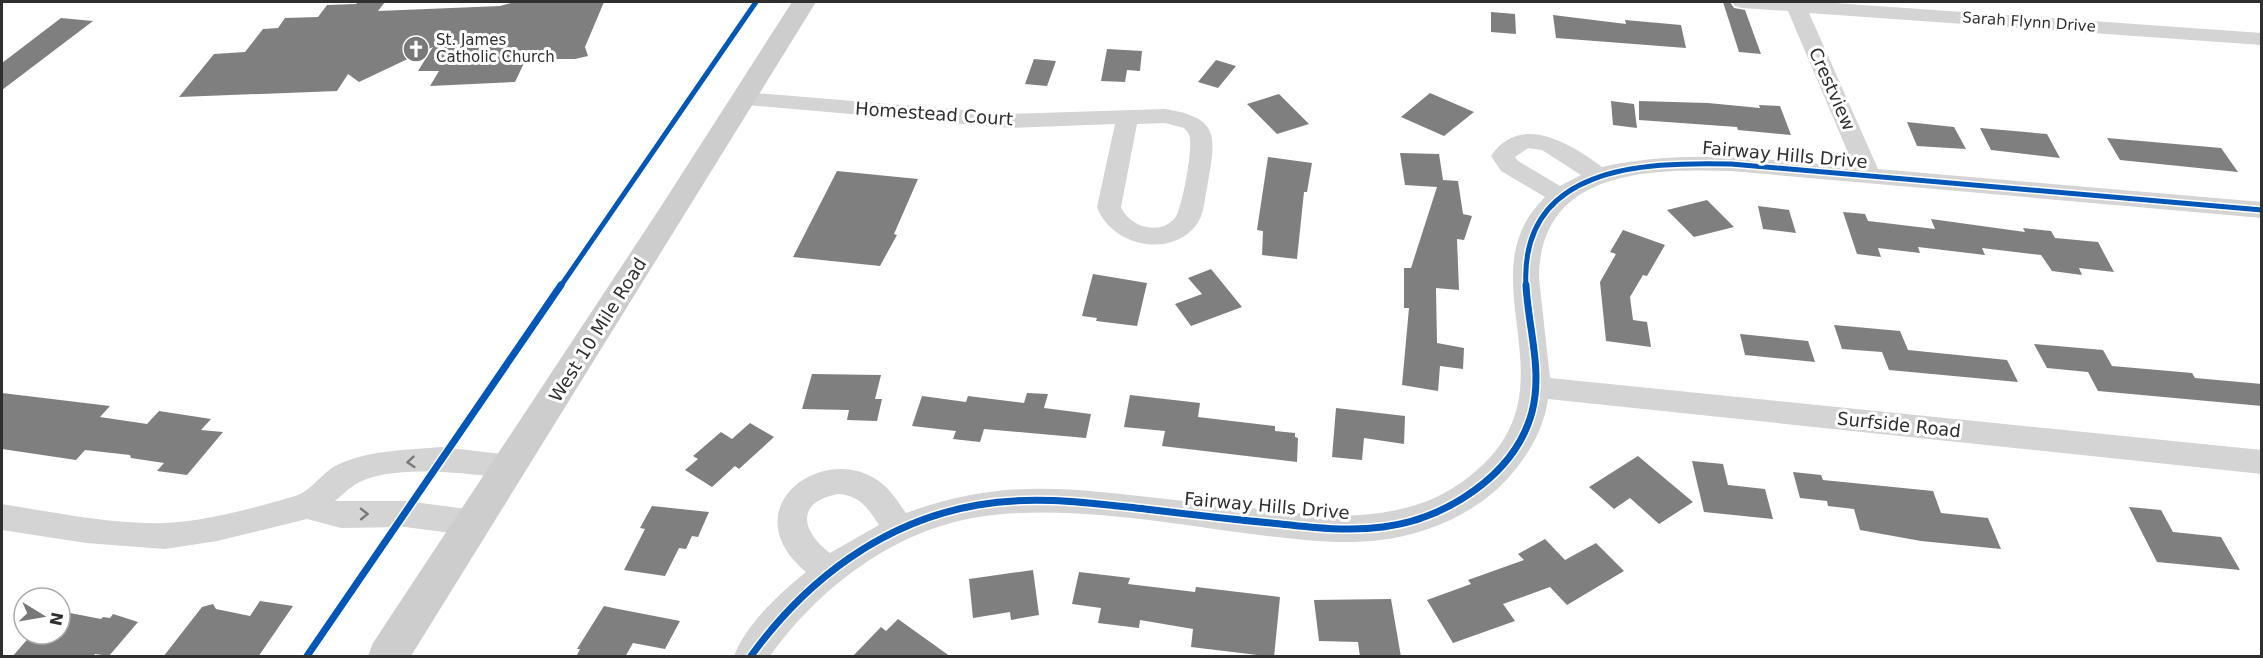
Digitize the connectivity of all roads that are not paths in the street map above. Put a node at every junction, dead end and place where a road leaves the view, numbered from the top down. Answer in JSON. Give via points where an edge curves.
{"nodes":[{"id":1,"x":804,"y":2,"type":"edge"},
{"id":2,"x":1742,"y":2,"type":"edge"},
{"id":3,"x":1795,"y":4,"type":"edge"},
{"id":4,"x":2262,"y":39,"type":"edge"},
{"id":5,"x":743,"y":99,"type":"junction"},
{"id":6,"x":1126,"y":117,"type":"junction"},
{"id":7,"x":1598,"y":176,"type":"junction"},
{"id":8,"x":1870,"y":177,"type":"junction"},
{"id":9,"x":1561,"y":196,"type":"junction"},
{"id":10,"x":2262,"y":210,"type":"edge"},
{"id":11,"x":1536,"y":387,"type":"junction"},
{"id":12,"x":2262,"y":462,"type":"edge"},
{"id":13,"x":511,"y":467,"type":"junction"},
{"id":14,"x":307,"y":506,"type":"junction"},
{"id":15,"x":2,"y":517,"type":"edge"},
{"id":16,"x":475,"y":523,"type":"junction"},
{"id":17,"x":899,"y":529,"type":"junction"},
{"id":18,"x":829,"y":573,"type":"junction"},
{"id":19,"x":388,"y":657,"type":"edge"},
{"id":20,"x":751,"y":657,"type":"edge"}],
"edges":[{"from":1,"to":5,"type":"main road","name":"West 10 Mile Road"},
{"from":2,"to":3,"type":"street","name":"Sarah Flynn Drive"},
{"from":3,"to":4,"type":"street","name":"Sarah Flynn Drive"},
{"from":3,"to":8,"type":"street","name":"Crestview"},
{"from":5,"to":6,"type":"street","name":"Homestead Court","via":[[1011,121]]},
{"from":5,"to":13,"type":"main road","name":"West 10 Mile Road"},
{"from":6,"to":6,"type":"street","name":"Homestead Court","via":[[1174,116],[1195,124],[1203,137],[1189,217],[1177,229],[1143,235],[1123,228],[1110,215]]},
{"from":7,"to":8,"type":"street","name":"Fairway Hills Drive","via":[[1633,167],[1695,163]]},
{"from":7,"to":9,"type":"street","name":"Fairway Hills Drive"},
{"from":7,"to":9,"type":"street","via":[[1557,148],[1539,141],[1525,140],[1503,156],[1509,166]]},
{"from":8,"to":10,"type":"street","name":"Fairway Hills Drive"},
{"from":9,"to":11,"type":"street","name":"Fairway Hills Drive","via":[[1541,219],[1526,262]]},
{"from":11,"to":12,"type":"street","name":"Surfside Road"},
{"from":11,"to":17,"type":"street","name":"Fairway Hills Drive","via":[[1527,427],[1517,447],[1491,478],[1451,506],[1401,524],[1324,529],[1041,499],[957,510]]},
{"from":13,"to":14,"type":"street","one_way":true,"via":[[442,459],[384,464],[345,475]]},
{"from":13,"to":16,"type":"main road","name":"West 10 Mile Road"},
{"from":14,"to":15,"type":"street","via":[[165,536],[86,530]]},
{"from":14,"to":16,"type":"street","one_way":true,"via":[[341,514],[405,514]]},
{"from":16,"to":19,"type":"main road","name":"West 10 Mile Road"},
{"from":17,"to":18,"type":"street","name":"Fairway Hills Drive"},
{"from":17,"to":18,"type":"street","via":[[866,488],[854,482],[835,481],[815,486],[795,507],[791,528],[795,539]]},
{"from":18,"to":20,"type":"street","name":"Fairway Hills Drive","via":[[775,624]]}]}
